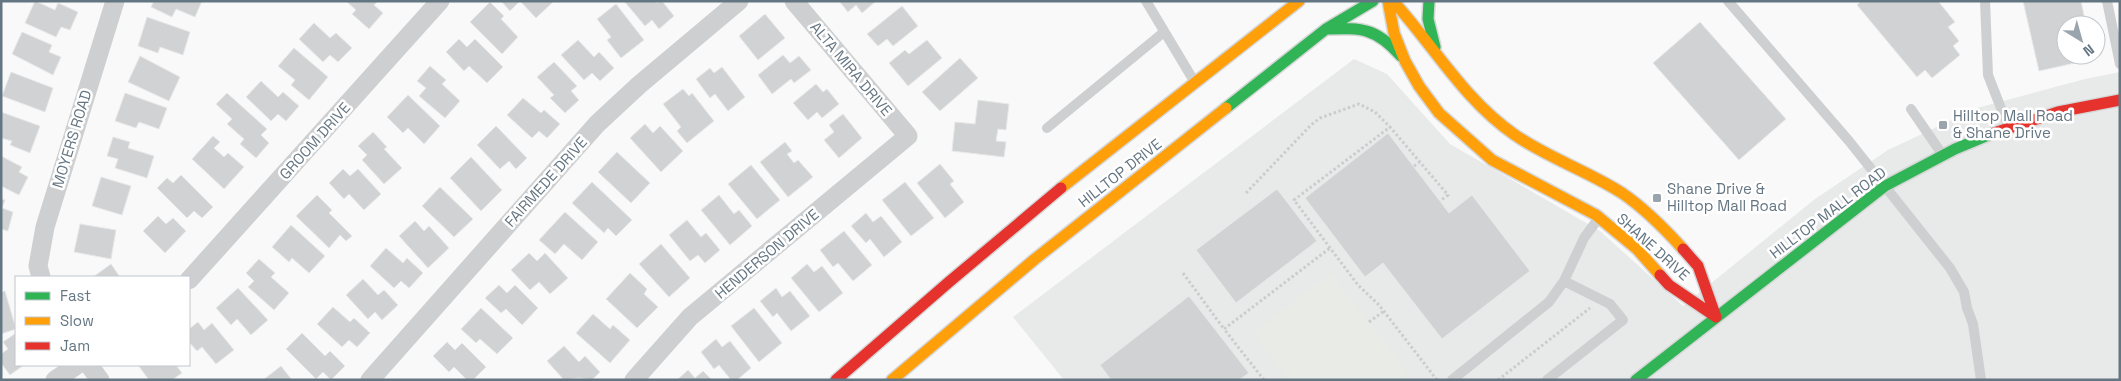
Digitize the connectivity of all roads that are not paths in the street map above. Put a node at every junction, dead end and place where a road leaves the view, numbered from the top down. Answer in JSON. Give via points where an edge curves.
{"nodes":[{"id":1,"x":114,"y":1,"type":"edge"},
{"id":2,"x":440,"y":1,"type":"edge"},
{"id":3,"x":739,"y":1,"type":"edge"},
{"id":4,"x":794,"y":1,"type":"edge"},
{"id":5,"x":1146,"y":1,"type":"edge"},
{"id":6,"x":1299,"y":1,"type":"edge"},
{"id":7,"x":1373,"y":1,"type":"edge"},
{"id":8,"x":1388,"y":1,"type":"edge"},
{"id":9,"x":1393,"y":1,"type":"edge"},
{"id":10,"x":1429,"y":1,"type":"edge"},
{"id":11,"x":1728,"y":1,"type":"edge"},
{"id":12,"x":1985,"y":1,"type":"edge"},
{"id":13,"x":2107,"y":1,"type":"edge"},
{"id":14,"x":1338,"y":8,"type":"dead end"},
{"id":15,"x":1326,"y":29,"type":"junction"},
{"id":16,"x":1164,"y":32,"type":"junction"},
{"id":17,"x":1437,"y":56,"type":"junction"},
{"id":18,"x":1405,"y":61,"type":"junction"},
{"id":19,"x":2120,"y":64,"type":"edge"},
{"id":20,"x":1195,"y":82,"type":"junction"},
{"id":21,"x":2120,"y":100,"type":"edge"},
{"id":22,"x":1911,"y":109,"type":"dead end"},
{"id":23,"x":2008,"y":127,"type":"junction"},
{"id":24,"x":1047,"y":128,"type":"dead end"},
{"id":25,"x":908,"y":136,"type":"joint"},
{"id":26,"x":1943,"y":155,"type":"junction"},
{"id":27,"x":1885,"y":186,"type":"junction"},
{"id":28,"x":1599,"y":218,"type":"junction"},
{"id":29,"x":41,"y":276,"type":"edge"},
{"id":30,"x":190,"y":279,"type":"edge"},
{"id":31,"x":1564,"y":281,"type":"junction"},
{"id":32,"x":1716,"y":317,"type":"junction"},
{"id":33,"x":75,"y":366,"type":"edge"},
{"id":34,"x":90,"y":366,"type":"edge"},
{"id":35,"x":55,"y":380,"type":"edge"},
{"id":36,"x":100,"y":380,"type":"edge"},
{"id":37,"x":370,"y":380,"type":"edge"},
{"id":38,"x":634,"y":380,"type":"edge"},
{"id":39,"x":836,"y":380,"type":"edge"},
{"id":40,"x":892,"y":380,"type":"edge"},
{"id":41,"x":1452,"y":380,"type":"edge"},
{"id":42,"x":1547,"y":380,"type":"edge"},
{"id":43,"x":1636,"y":380,"type":"edge"},
{"id":44,"x":1981,"y":380,"type":"edge"}],
"edges":[{"from":1,"to":29,"type":"street","name":"MOYERS ROAD","via":[[45,227],[38,266]]},
{"from":2,"to":30,"type":"street","name":"GROOM DRIVE"},
{"from":3,"to":37,"type":"street","name":"FAIRMEDE DRIVE","via":[[597,124]]},
{"from":4,"to":25,"type":"street","name":"ALTA MIRA DRIVE"},
{"from":5,"to":16,"type":"lane"},
{"from":6,"to":20,"type":"street","name":"HILLTOP DRIVE"},
{"from":7,"to":15,"type":"street","name":"HILLTOP DRIVE"},
{"from":8,"to":18,"type":"street","name":"SHANE DRIVE","via":[[1394,33]]},
{"from":9,"to":17,"type":"street","name":"SHANE DRIVE"},
{"from":10,"to":17,"type":"street","via":[[1428,19]]},
{"from":11,"to":27,"type":"lane"},
{"from":12,"to":23,"type":"lane","via":[[1988,75]]},
{"from":13,"to":19,"type":"lane"},
{"from":14,"to":15,"type":"street"},
{"from":15,"to":18,"type":"street","via":[[1362,28],[1375,32],[1386,38]]},
{"from":15,"to":40,"type":"street","name":"HILLTOP DRIVE","via":[[1035,259]]},
{"from":16,"to":20,"type":"lane"},
{"from":16,"to":24,"type":"lane"},
{"from":17,"to":32,"type":"street","name":"SHANE DRIVE","via":[[1469,96],[1515,135],[1622,193],[1663,227],[1698,266]]},
{"from":18,"to":28,"type":"street","name":"SHANE DRIVE","via":[[1439,113],[1492,160]]},
{"from":20,"to":39,"type":"street","name":"HILLTOP DRIVE","via":[[907,317]]},
{"from":21,"to":23,"type":"street","name":"HILLTOP MALL ROAD","via":[[2058,112]]},
{"from":22,"to":26,"type":"lane"},
{"from":23,"to":26,"type":"street","name":"HILLTOP MALL ROAD"},
{"from":25,"to":38,"type":"street","name":"HENDERSON DRIVE","via":[[690,317]]},
{"from":26,"to":27,"type":"street","name":"HILLTOP MALL ROAD"},
{"from":27,"to":32,"type":"street","name":"HILLTOP MALL ROAD"},
{"from":27,"to":44,"type":"lane","via":[[1950,268],[1964,292],[1973,324]]},
{"from":28,"to":31,"type":"lane","via":[[1584,238]]},
{"from":28,"to":32,"type":"street","name":"SHANE DRIVE","via":[[1637,249],[1669,285]]},
{"from":31,"to":41,"type":"lane","via":[[1549,302]]},
{"from":31,"to":42,"type":"lane","via":[[1610,304],[1623,320]]},
{"from":32,"to":43,"type":"street","name":"HILLTOP MALL ROAD"},
{"from":33,"to":35,"type":"street"},
{"from":34,"to":36,"type":"street"}]}
